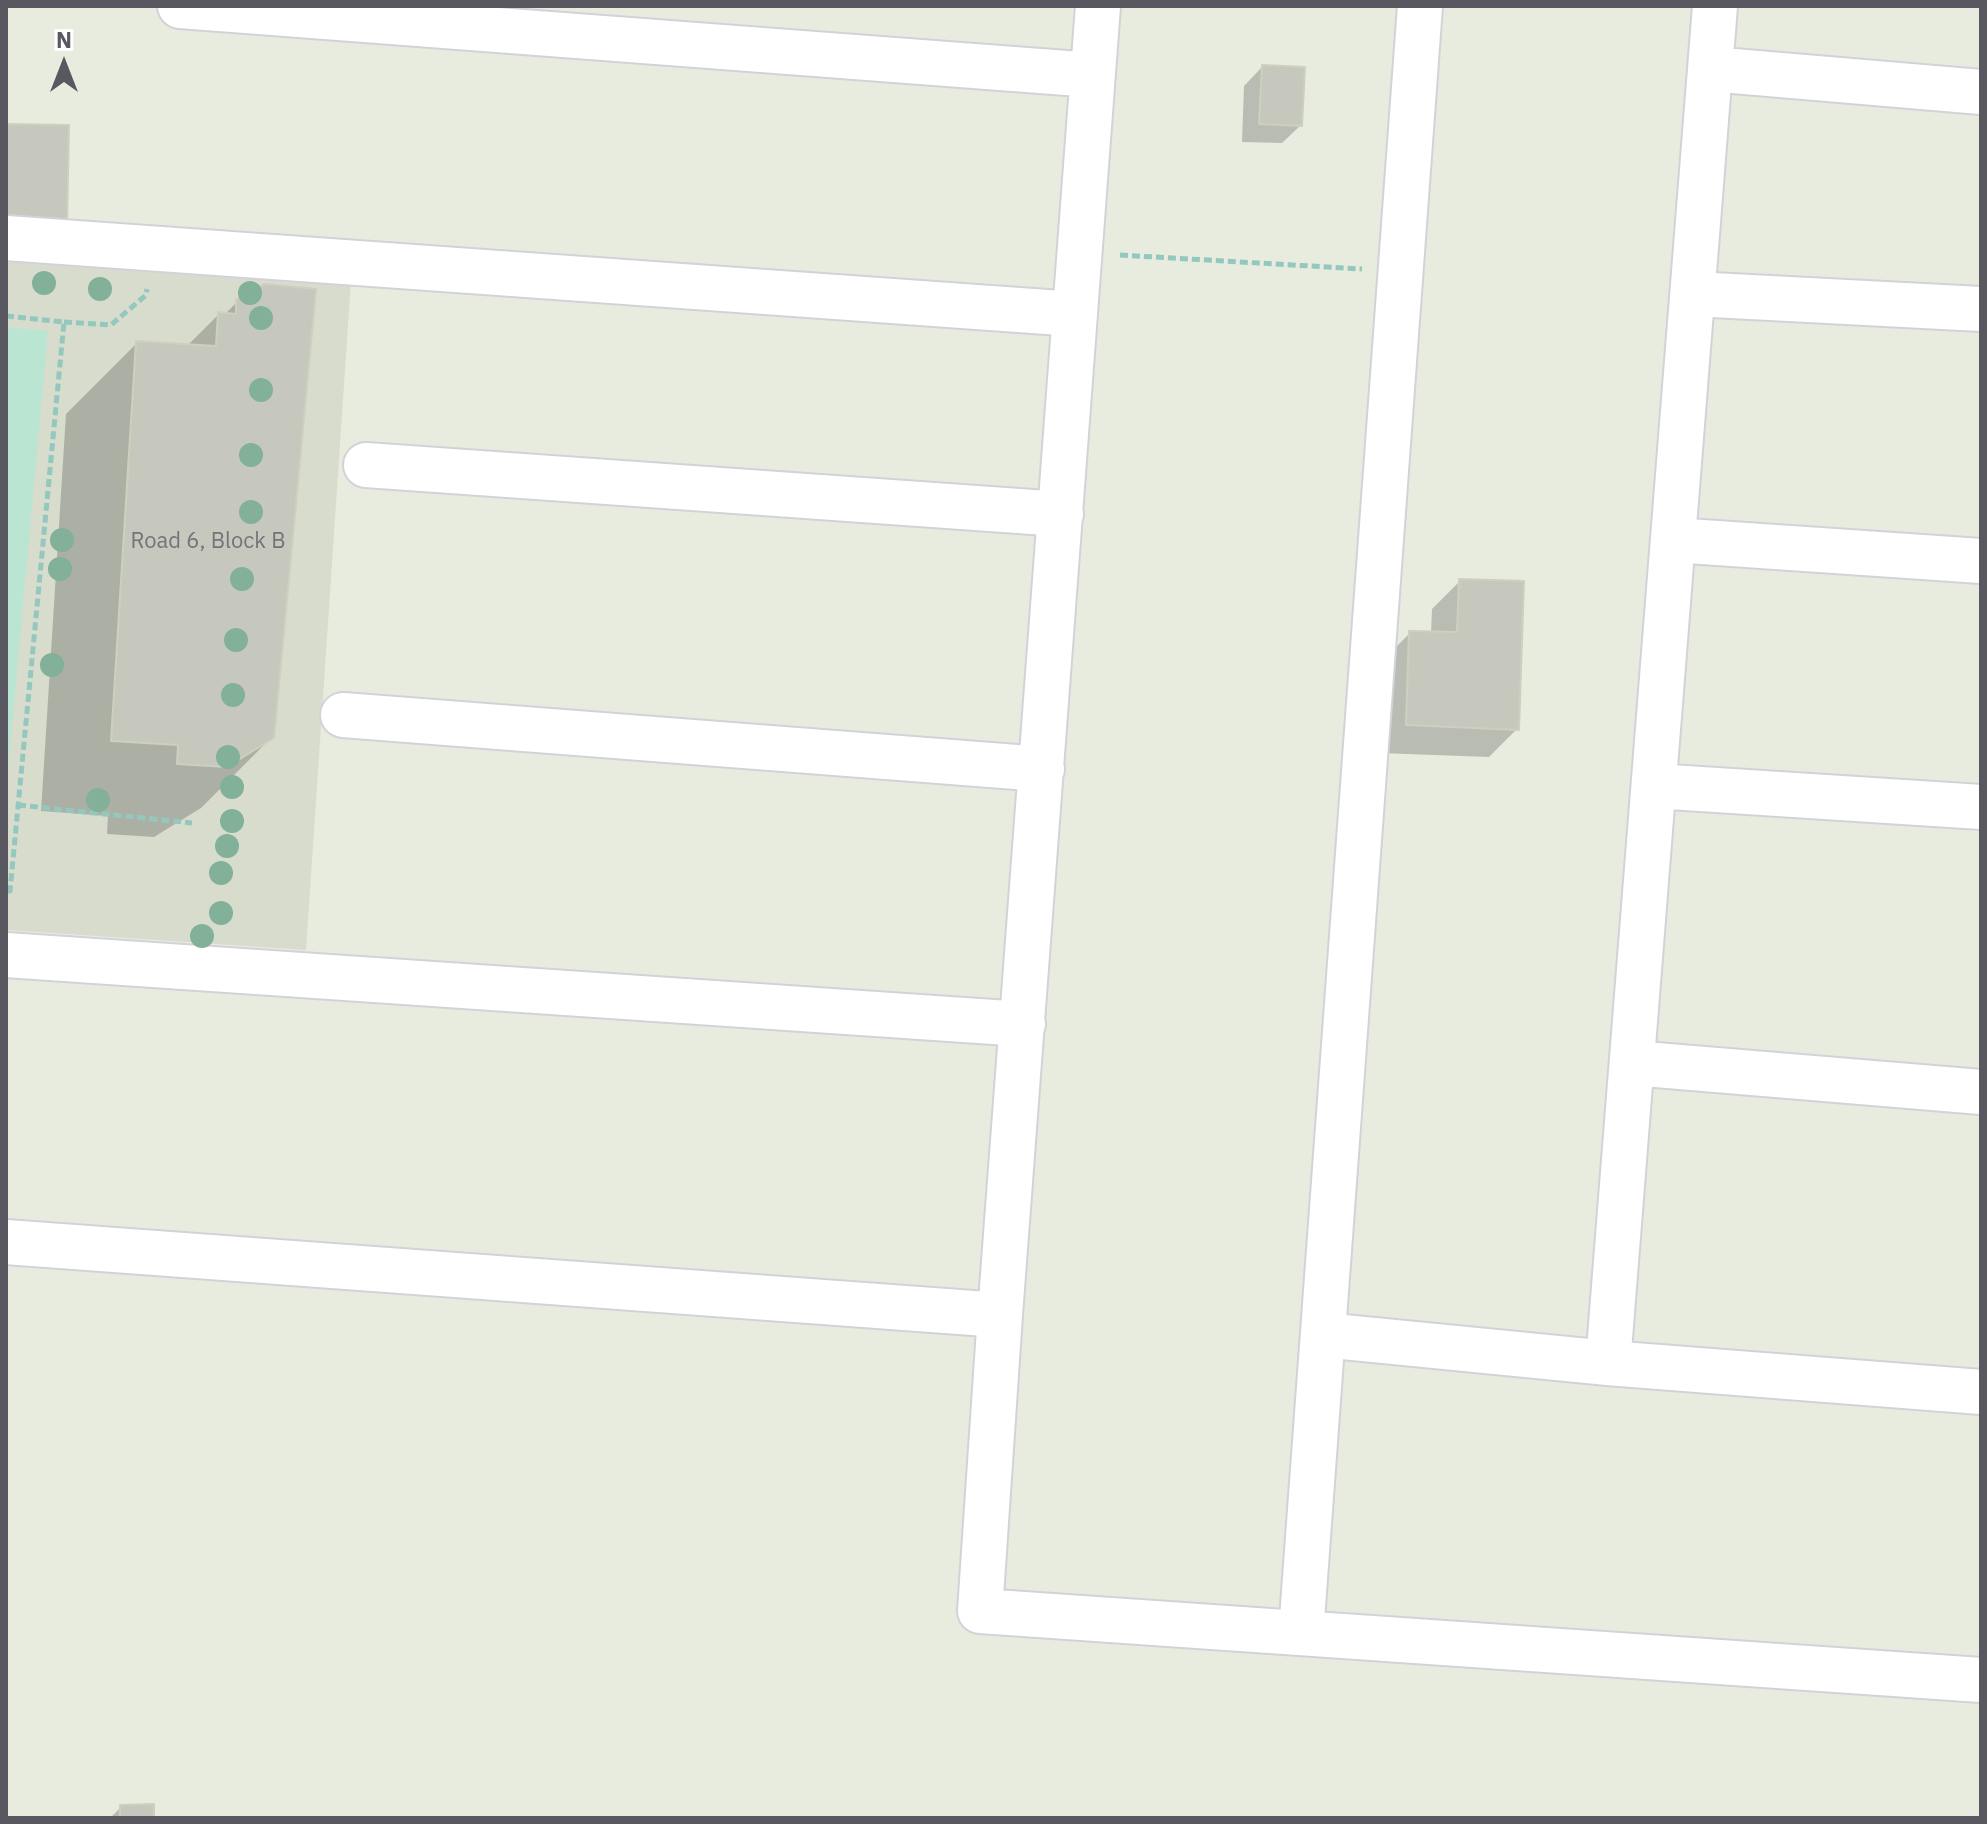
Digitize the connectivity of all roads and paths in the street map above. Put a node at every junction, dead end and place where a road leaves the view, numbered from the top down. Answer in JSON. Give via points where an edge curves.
{"nodes":[{"id":1,"x":180,"y":6,"type":"edge"},
{"id":2,"x":1098,"y":6,"type":"edge"},
{"id":3,"x":1420,"y":6,"type":"edge"},
{"id":4,"x":1715,"y":6,"type":"edge"},
{"id":5,"x":1710,"y":69,"type":"junction"},
{"id":6,"x":1093,"y":75,"type":"junction"},
{"id":7,"x":1981,"y":92,"type":"edge"},
{"id":8,"x":6,"y":238,"type":"edge"},
{"id":9,"x":158,"y":249,"type":"junction"},
{"id":10,"x":1079,"y":253,"type":"junction"},
{"id":11,"x":1401,"y":272,"type":"junction"},
{"id":12,"x":1693,"y":294,"type":"junction"},
{"id":13,"x":1981,"y":309,"type":"edge"},
{"id":14,"x":1075,"y":314,"type":"junction"},
{"id":15,"x":6,"y":316,"type":"edge"},
{"id":16,"x":64,"y":322,"type":"junction"},
{"id":17,"x":366,"y":465,"type":"dead end"},
{"id":18,"x":1061,"y":514,"type":"junction"},
{"id":19,"x":1673,"y":540,"type":"junction"},
{"id":20,"x":1981,"y":561,"type":"edge"},
{"id":21,"x":343,"y":715,"type":"dead end"},
{"id":22,"x":1042,"y":769,"type":"junction"},
{"id":23,"x":1654,"y":786,"type":"junction"},
{"id":24,"x":18,"y":805,"type":"junction"},
{"id":25,"x":1981,"y":807,"type":"edge"},
{"id":26,"x":192,"y":823,"type":"dead end"},
{"id":27,"x":6,"y":891,"type":"edge"},
{"id":28,"x":6,"y":955,"type":"edge"},
{"id":29,"x":1023,"y":1024,"type":"junction"},
{"id":30,"x":1632,"y":1063,"type":"junction"},
{"id":31,"x":1981,"y":1092,"type":"edge"},
{"id":32,"x":6,"y":1242,"type":"edge"},
{"id":33,"x":1000,"y":1315,"type":"junction"},
{"id":34,"x":1323,"y":1335,"type":"junction"},
{"id":35,"x":1608,"y":1363,"type":"junction"},
{"id":36,"x":1981,"y":1392,"type":"edge"},
{"id":37,"x":1301,"y":1633,"type":"junction"},
{"id":38,"x":1981,"y":1680,"type":"edge"}],
"edges":[{"from":1,"to":6,"type":"street"},
{"from":2,"to":6,"type":"street"},
{"from":3,"to":11,"type":"street"},
{"from":4,"to":5,"type":"street"},
{"from":5,"to":7,"type":"street"},
{"from":5,"to":12,"type":"street"},
{"from":6,"to":10,"type":"street"},
{"from":8,"to":9,"type":"street"},
{"from":9,"to":14,"type":"street"},
{"from":9,"to":16,"type":"path","via":[[146,295],[111,325]]},
{"from":10,"to":11,"type":"path"},
{"from":10,"to":14,"type":"street"},
{"from":11,"to":34,"type":"street"},
{"from":12,"to":13,"type":"street"},
{"from":12,"to":19,"type":"street"},
{"from":14,"to":18,"type":"street"},
{"from":15,"to":16,"type":"path"},
{"from":16,"to":24,"type":"path"},
{"from":17,"to":18,"type":"street"},
{"from":18,"to":22,"type":"street"},
{"from":19,"to":20,"type":"street"},
{"from":19,"to":23,"type":"street"},
{"from":21,"to":22,"type":"street"},
{"from":22,"to":29,"type":"street"},
{"from":23,"to":25,"type":"street"},
{"from":23,"to":30,"type":"street"},
{"from":24,"to":26,"type":"path"},
{"from":24,"to":27,"type":"path"},
{"from":28,"to":29,"type":"street"},
{"from":29,"to":33,"type":"street"},
{"from":30,"to":31,"type":"street"},
{"from":30,"to":35,"type":"street"},
{"from":32,"to":33,"type":"street"},
{"from":33,"to":37,"type":"street","via":[[980,1611]]},
{"from":34,"to":35,"type":"street"},
{"from":34,"to":37,"type":"street"},
{"from":35,"to":36,"type":"street"},
{"from":37,"to":38,"type":"street"}]}
